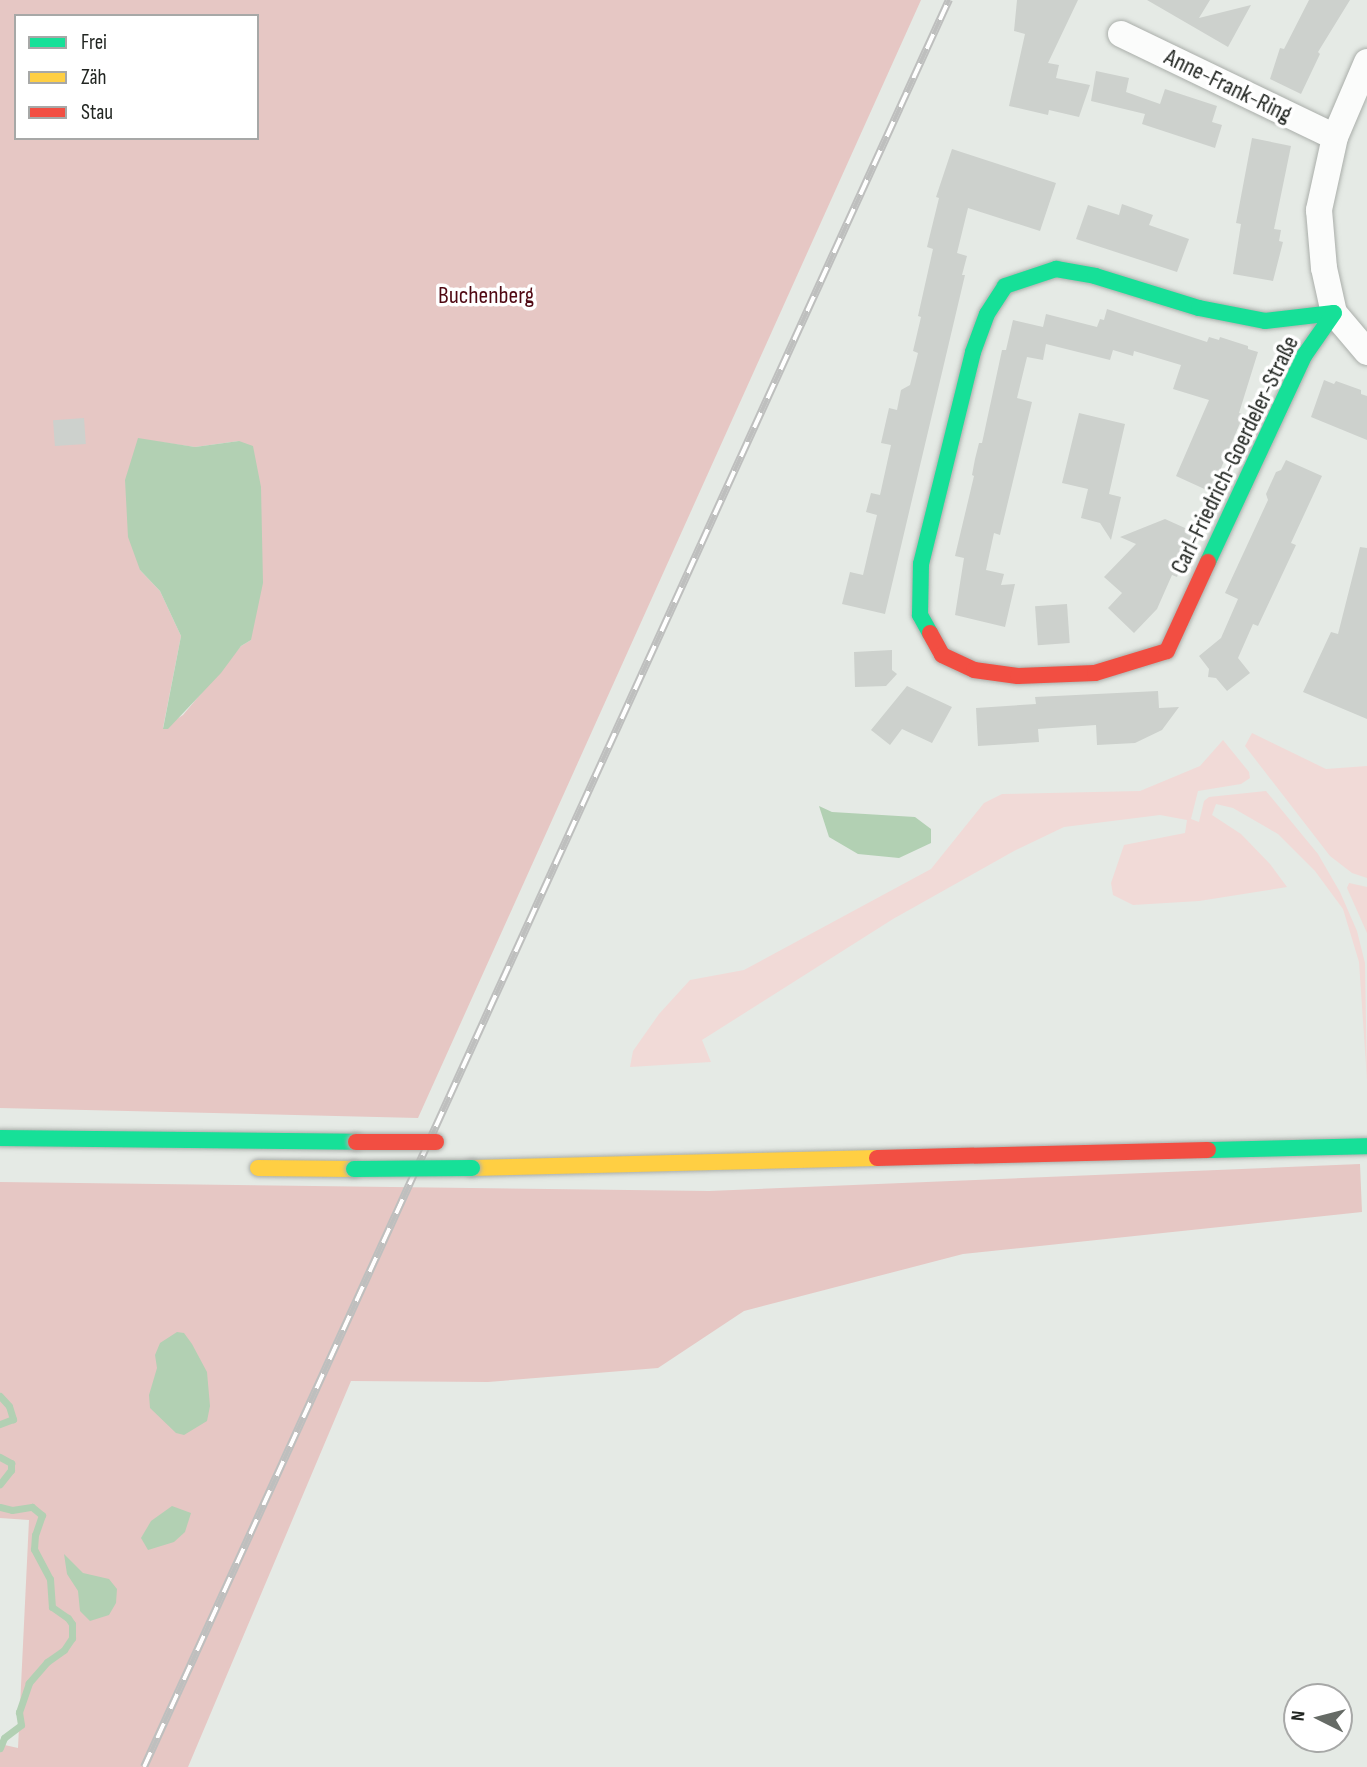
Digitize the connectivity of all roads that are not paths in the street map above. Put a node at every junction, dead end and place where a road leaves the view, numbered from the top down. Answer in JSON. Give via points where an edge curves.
{"nodes":[{"id":1,"x":1121,"y":34,"type":"dead end"},
{"id":2,"x":1367,"y":62,"type":"edge"},
{"id":3,"x":1335,"y":137,"type":"junction"},
{"id":4,"x":1334,"y":313,"type":"junction"},
{"id":5,"x":1367,"y":352,"type":"edge"},
{"id":6,"x":0,"y":1138,"type":"edge"},
{"id":7,"x":447,"y":1142,"type":"dead end"},
{"id":8,"x":1367,"y":1146,"type":"edge"},
{"id":9,"x":245,"y":1168,"type":"dead end"}],
"edges":[{"from":1,"to":3,"type":"street","name":"Anne-Frank-Ring"},
{"from":2,"to":3,"type":"street"},
{"from":3,"to":4,"type":"street","via":[[1319,210]]},
{"from":4,"to":4,"type":"main road","name":"Carl-Friedrich-Goerdeler-Straße","via":[[1304,356],[1167,651],[1095,673],[1018,676],[974,670],[942,655],[920,615],[921,564],[973,352],[987,314],[1005,286],[1056,268],[1199,309],[1265,321]]},
{"from":4,"to":5,"type":"street"},
{"from":6,"to":7,"type":"main road","bridge":true},
{"from":8,"to":9,"type":"main road","bridge":true,"via":[[471,1168]]}]}
